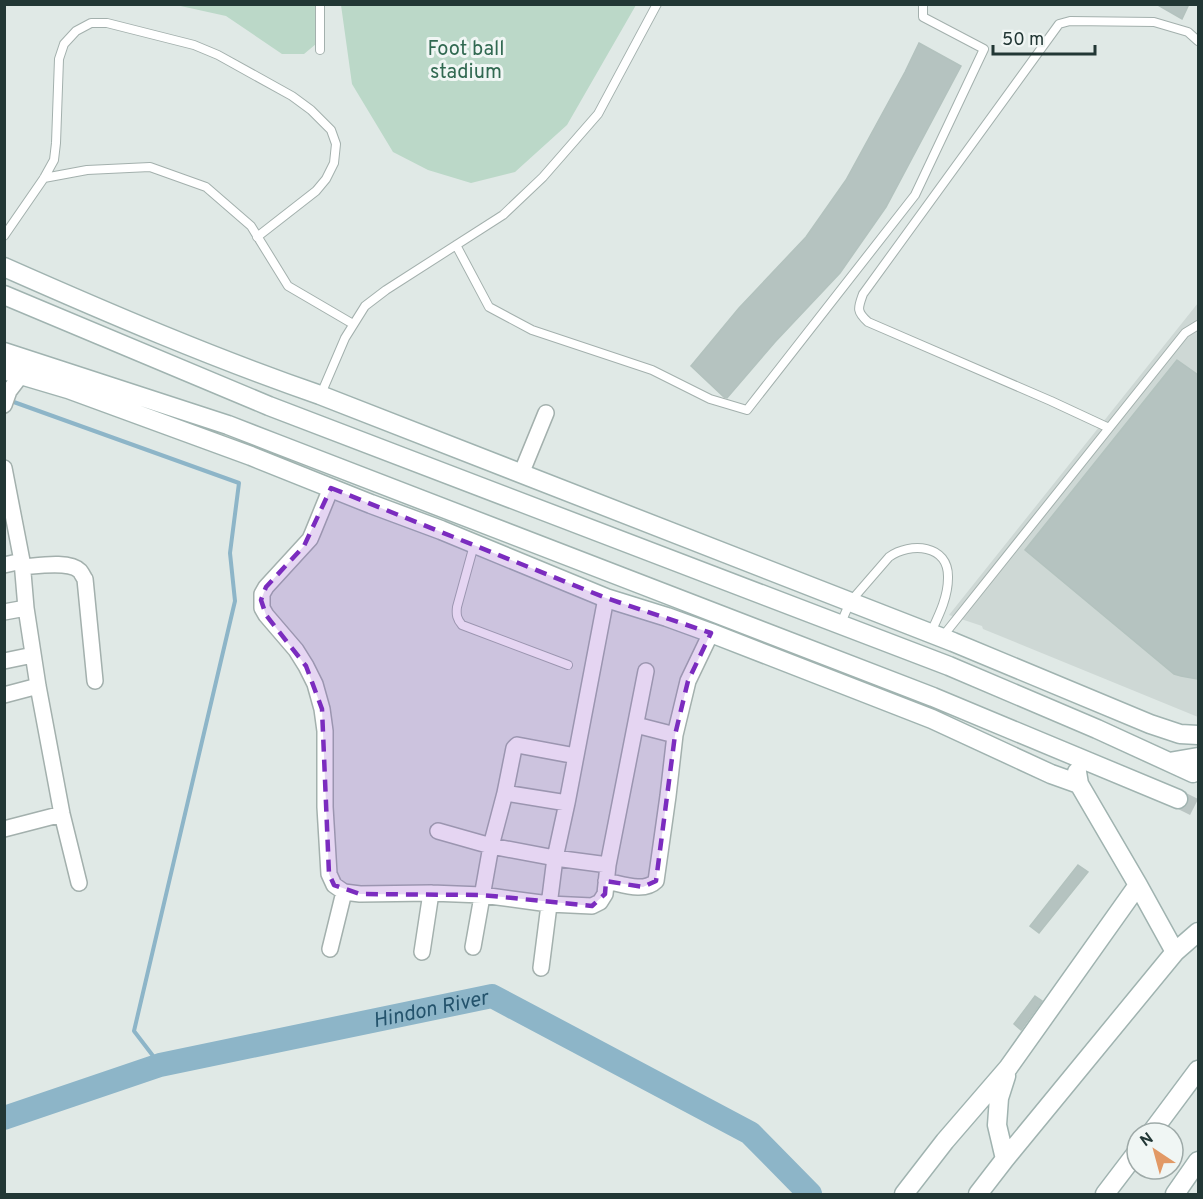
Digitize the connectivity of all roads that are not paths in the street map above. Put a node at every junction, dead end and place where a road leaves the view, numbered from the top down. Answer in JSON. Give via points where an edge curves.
{"nodes":[{"id":1,"x":320,"y":4,"type":"edge"},
{"id":2,"x":657,"y":4,"type":"edge"},
{"id":3,"x":923,"y":4,"type":"edge"},
{"id":4,"x":1198,"y":41,"type":"edge"},
{"id":5,"x":320,"y":50,"type":"dead end"},
{"id":6,"x":44,"y":178,"type":"junction"},
{"id":7,"x":4,"y":236,"type":"edge"},
{"id":8,"x":257,"y":237,"type":"junction"},
{"id":9,"x":456,"y":245,"type":"junction"},
{"id":10,"x":4,"y":267,"type":"edge"},
{"id":11,"x":4,"y":295,"type":"edge"},
{"id":12,"x":353,"y":324,"type":"junction"},
{"id":13,"x":1198,"y":326,"type":"edge"},
{"id":14,"x":4,"y":352,"type":"edge"},
{"id":15,"x":13,"y":372,"type":"edge"},
{"id":16,"x":320,"y":395,"type":"junction"},
{"id":17,"x":7,"y":398,"type":"edge"},
{"id":18,"x":546,"y":413,"type":"dead end"},
{"id":19,"x":1109,"y":428,"type":"junction"},
{"id":20,"x":416,"y":433,"type":"junction"},
{"id":21,"x":405,"y":457,"type":"junction"},
{"id":22,"x":4,"y":468,"type":"edge"},
{"id":23,"x":521,"y":474,"type":"junction"},
{"id":24,"x":331,"y":488,"type":"junction"},
{"id":25,"x":9,"y":518,"type":"edge"},
{"id":26,"x":474,"y":543,"type":"junction"},
{"id":27,"x":22,"y":564,"type":"junction"},
{"id":28,"x":4,"y":565,"type":"edge"},
{"id":29,"x":606,"y":598,"type":"junction"},
{"id":30,"x":850,"y":602,"type":"junction"},
{"id":31,"x":26,"y":608,"type":"junction"},
{"id":32,"x":4,"y":612,"type":"edge"},
{"id":33,"x":841,"y":624,"type":"junction"},
{"id":34,"x":711,"y":633,"type":"junction"},
{"id":35,"x":936,"y":635,"type":"junction"},
{"id":36,"x":974,"y":651,"type":"junction"},
{"id":37,"x":33,"y":655,"type":"junction"},
{"id":38,"x":4,"y":661,"type":"edge"},
{"id":39,"x":941,"y":663,"type":"junction"},
{"id":40,"x":568,"y":665,"type":"dead end"},
{"id":41,"x":646,"y":671,"type":"dead end"},
{"id":42,"x":95,"y":681,"type":"dead end"},
{"id":43,"x":38,"y":686,"type":"junction"},
{"id":44,"x":4,"y":695,"type":"edge"},
{"id":45,"x":636,"y":725,"type":"junction"},
{"id":46,"x":675,"y":735,"type":"junction"},
{"id":47,"x":1198,"y":735,"type":"edge"},
{"id":48,"x":1075,"y":755,"type":"junction"},
{"id":49,"x":576,"y":756,"type":"junction"},
{"id":50,"x":1196,"y":765,"type":"edge"},
{"id":51,"x":1078,"y":784,"type":"junction"},
{"id":52,"x":505,"y":793,"type":"junction"},
{"id":53,"x":1178,"y":799,"type":"tunnel mouth"},
{"id":54,"x":567,"y":803,"type":"junction"},
{"id":55,"x":62,"y":814,"type":"junction"},
{"id":56,"x":4,"y":829,"type":"edge"},
{"id":57,"x":438,"y":831,"type":"dead end"},
{"id":58,"x":491,"y":846,"type":"junction"},
{"id":59,"x":555,"y":858,"type":"junction"},
{"id":60,"x":608,"y":865,"type":"junction"},
{"id":61,"x":606,"y":881,"type":"junction"},
{"id":62,"x":79,"y":883,"type":"dead end"},
{"id":63,"x":1138,"y":885,"type":"junction"},
{"id":64,"x":345,"y":892,"type":"junction"},
{"id":65,"x":431,"y":893,"type":"junction"},
{"id":66,"x":482,"y":895,"type":"junction"},
{"id":67,"x":549,"y":904,"type":"junction"},
{"id":68,"x":1198,"y":932,"type":"edge"},
{"id":69,"x":473,"y":947,"type":"dead end"},
{"id":70,"x":330,"y":949,"type":"dead end"},
{"id":71,"x":422,"y":952,"type":"dead end"},
{"id":72,"x":1175,"y":952,"type":"junction"},
{"id":73,"x":541,"y":968,"type":"dead end"},
{"id":74,"x":1008,"y":1068,"type":"junction"},
{"id":75,"x":1198,"y":1070,"type":"edge"},
{"id":76,"x":1160,"y":1121,"type":"edge"},
{"id":77,"x":1005,"y":1159,"type":"junction"},
{"id":78,"x":1198,"y":1161,"type":"edge"},
{"id":79,"x":1125,"y":1168,"type":"edge"},
{"id":80,"x":904,"y":1194,"type":"edge"},
{"id":81,"x":978,"y":1194,"type":"edge"},
{"id":82,"x":1106,"y":1194,"type":"edge"},
{"id":83,"x":1175,"y":1194,"type":"edge"}],
"edges":[{"from":1,"to":5,"type":"lane"},
{"from":2,"to":9,"type":"lane","via":[[598,114],[543,177],[503,215]]},
{"from":3,"to":9,"type":"lane","via":[[922,16],[984,50],[915,195],[747,410],[710,399],[652,370],[532,330],[489,307]]},
{"from":4,"to":19,"type":"lane","via":[[1188,32],[1154,22],[1059,24],[863,294],[858,308],[868,322]]},
{"from":6,"to":7,"type":"lane"},
{"from":6,"to":8,"type":"lane","via":[[87,170],[150,167],[206,187]]},
{"from":6,"to":8,"type":"lane","via":[[54,160],[59,59],[64,44],[76,31],[91,23],[107,23],[194,45],[292,96],[331,130],[336,144],[334,163],[321,185]]},
{"from":8,"to":12,"type":"lane","via":[[288,286]]},
{"from":9,"to":12,"type":"lane","via":[[365,306]]},
{"from":10,"to":16,"type":"street","via":[[249,370]]},
{"from":11,"to":21,"type":"street","via":[[237,393]]},
{"from":12,"to":16,"type":"lane"},
{"from":13,"to":19,"type":"lane","via":[[1185,333]]},
{"from":14,"to":48,"type":"street","via":[[228,425]]},
{"from":15,"to":17,"type":"street"},
{"from":15,"to":24,"type":"street"},
{"from":16,"to":20,"type":"street"},
{"from":18,"to":23,"type":"street"},
{"from":19,"to":35,"type":"lane"},
{"from":20,"to":21,"type":"street"},
{"from":20,"to":23,"type":"street"},
{"from":21,"to":33,"type":"street"},
{"from":22,"to":25,"type":"street"},
{"from":23,"to":30,"type":"street"},
{"from":24,"to":26,"type":"street"},
{"from":24,"to":64,"type":"street","via":[[310,539],[266,587],[261,600],[266,615],[296,650],[315,684],[325,731],[329,874],[334,885]]},
{"from":25,"to":27,"type":"street"},
{"from":26,"to":29,"type":"street"},
{"from":26,"to":40,"type":"lane","via":[[457,607],[458,620],[462,625]]},
{"from":27,"to":28,"type":"street"},
{"from":27,"to":31,"type":"street"},
{"from":27,"to":42,"type":"street","via":[[72,566],[85,579]]},
{"from":29,"to":34,"type":"street"},
{"from":29,"to":49,"type":"street"},
{"from":30,"to":33,"type":"lane"},
{"from":30,"to":35,"type":"street"},
{"from":30,"to":35,"type":"lane","via":[[888,557],[914,547],[931,550],[943,560],[949,576]]},
{"from":31,"to":32,"type":"street"},
{"from":31,"to":37,"type":"street"},
{"from":33,"to":39,"type":"street"},
{"from":34,"to":46,"type":"street","via":[[688,681]]},
{"from":34,"to":51,"type":"street","via":[[932,719]]},
{"from":35,"to":36,"type":"street"},
{"from":36,"to":39,"type":"street"},
{"from":36,"to":47,"type":"street","via":[[1150,724],[1180,734]]},
{"from":37,"to":38,"type":"street"},
{"from":37,"to":43,"type":"street"},
{"from":39,"to":50,"type":"street","via":[[1169,762]]},
{"from":41,"to":45,"type":"street"},
{"from":43,"to":44,"type":"street"},
{"from":43,"to":55,"type":"street"},
{"from":45,"to":46,"type":"street"},
{"from":45,"to":60,"type":"street"},
{"from":46,"to":61,"type":"street","via":[[656,881],[643,888]]},
{"from":48,"to":51,"type":"street"},
{"from":48,"to":53,"type":"street"},
{"from":49,"to":52,"type":"street","via":[[516,746]]},
{"from":49,"to":54,"type":"street"},
{"from":51,"to":63,"type":"street"},
{"from":52,"to":54,"type":"street"},
{"from":52,"to":58,"type":"street"},
{"from":54,"to":59,"type":"street"},
{"from":55,"to":56,"type":"street"},
{"from":55,"to":62,"type":"street"},
{"from":57,"to":58,"type":"street"},
{"from":58,"to":59,"type":"street"},
{"from":58,"to":66,"type":"street"},
{"from":59,"to":60,"type":"street"},
{"from":59,"to":67,"type":"street"},
{"from":60,"to":61,"type":"street"},
{"from":61,"to":67,"type":"street","via":[[605,894],[592,906]]},
{"from":63,"to":72,"type":"street"},
{"from":63,"to":74,"type":"street"},
{"from":64,"to":65,"type":"street"},
{"from":64,"to":70,"type":"street"},
{"from":65,"to":66,"type":"street"},
{"from":65,"to":71,"type":"street"},
{"from":66,"to":67,"type":"street"},
{"from":66,"to":69,"type":"street"},
{"from":67,"to":73,"type":"street"},
{"from":68,"to":72,"type":"street"},
{"from":72,"to":77,"type":"street"},
{"from":74,"to":77,"type":"street","via":[[999,1098],[997,1125]]},
{"from":74,"to":80,"type":"street"},
{"from":75,"to":76,"type":"street"},
{"from":77,"to":81,"type":"street"},
{"from":78,"to":83,"type":"street"},
{"from":79,"to":82,"type":"street"}]}
